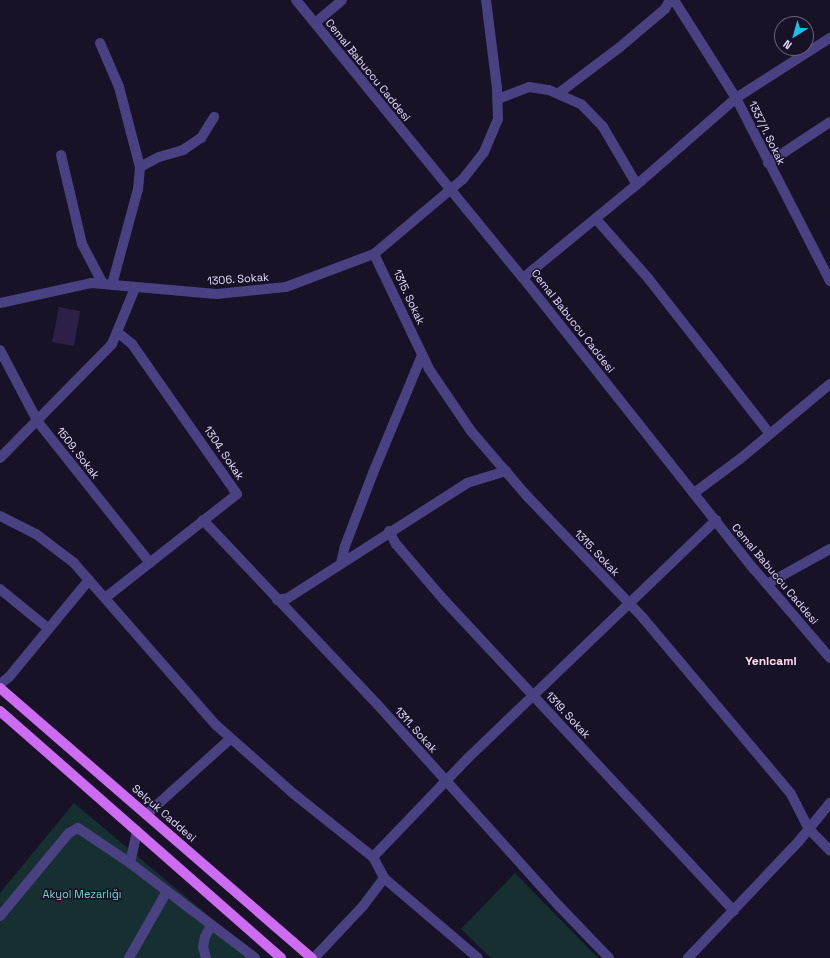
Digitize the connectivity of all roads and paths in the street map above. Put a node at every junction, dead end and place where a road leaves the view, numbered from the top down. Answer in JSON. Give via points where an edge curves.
{"nodes":[{"id":1,"x":296,"y":0,"type":"edge"},
{"id":2,"x":342,"y":0,"type":"edge"},
{"id":3,"x":486,"y":0,"type":"edge"},
{"id":4,"x":670,"y":0,"type":"edge"},
{"id":5,"x":674,"y":0,"type":"edge"},
{"id":6,"x":315,"y":23,"type":"junction"},
{"id":7,"x":830,"y":38,"type":"edge"},
{"id":8,"x":100,"y":43,"type":"dead end"},
{"id":9,"x":559,"y":93,"type":"junction"},
{"id":10,"x":736,"y":98,"type":"junction"},
{"id":11,"x":498,"y":99,"type":"junction"},
{"id":12,"x":214,"y":117,"type":"dead end"},
{"id":13,"x":830,"y":122,"type":"edge"},
{"id":14,"x":61,"y":155,"type":"dead end"},
{"id":15,"x":768,"y":163,"type":"junction"},
{"id":16,"x":140,"y":167,"type":"junction"},
{"id":17,"x":637,"y":185,"type":"junction"},
{"id":18,"x":451,"y":189,"type":"junction"},
{"id":19,"x":596,"y":219,"type":"junction"},
{"id":20,"x":374,"y":254,"type":"junction"},
{"id":21,"x":523,"y":278,"type":"junction"},
{"id":22,"x":830,"y":281,"type":"edge"},
{"id":23,"x":107,"y":285,"type":"junction"},
{"id":24,"x":135,"y":288,"type":"junction"},
{"id":25,"x":0,"y":303,"type":"edge"},
{"id":26,"x":118,"y":332,"type":"junction"},
{"id":27,"x":0,"y":350,"type":"edge"},
{"id":28,"x":422,"y":355,"type":"junction"},
{"id":29,"x":830,"y":384,"type":"edge"},
{"id":30,"x":38,"y":422,"type":"junction"},
{"id":31,"x":770,"y":434,"type":"junction"},
{"id":32,"x":0,"y":458,"type":"edge"},
{"id":33,"x":506,"y":471,"type":"junction"},
{"id":34,"x":694,"y":493,"type":"junction"},
{"id":35,"x":0,"y":516,"type":"edge"},
{"id":36,"x":203,"y":520,"type":"junction"},
{"id":37,"x":716,"y":520,"type":"junction"},
{"id":38,"x":389,"y":532,"type":"junction"},
{"id":39,"x":830,"y":549,"type":"edge"},
{"id":40,"x":150,"y":563,"type":"junction"},
{"id":41,"x":342,"y":563,"type":"junction"},
{"id":42,"x":89,"y":580,"type":"junction"},
{"id":43,"x":767,"y":584,"type":"junction"},
{"id":44,"x":0,"y":589,"type":"edge"},
{"id":45,"x":105,"y":598,"type":"junction"},
{"id":46,"x":277,"y":600,"type":"junction"},
{"id":47,"x":628,"y":603,"type":"junction"},
{"id":48,"x":49,"y":629,"type":"junction"},
{"id":49,"x":830,"y":658,"type":"edge"},
{"id":50,"x":0,"y":684,"type":"edge"},
{"id":51,"x":0,"y":688,"type":"edge"},
{"id":52,"x":534,"y":696,"type":"junction"},
{"id":53,"x":0,"y":711,"type":"edge"},
{"id":54,"x":231,"y":738,"type":"junction"},
{"id":55,"x":446,"y":782,"type":"junction"},
{"id":56,"x":830,"y":803,"type":"edge"},
{"id":57,"x":147,"y":814,"type":"junction"},
{"id":58,"x":809,"y":829,"type":"junction"},
{"id":59,"x":137,"y":831,"type":"junction"},
{"id":60,"x":830,"y":851,"type":"edge"},
{"id":61,"x":373,"y":857,"type":"junction"},
{"id":62,"x":130,"y":863,"type":"junction"},
{"id":63,"x":384,"y":878,"type":"junction"},
{"id":64,"x":167,"y":891,"type":"junction"},
{"id":65,"x":734,"y":911,"type":"junction"},
{"id":66,"x":0,"y":916,"type":"edge"},
{"id":67,"x":212,"y":925,"type":"junction"},
{"id":68,"x":129,"y":958,"type":"edge"},
{"id":69,"x":206,"y":958,"type":"edge"},
{"id":70,"x":255,"y":958,"type":"edge"},
{"id":71,"x":281,"y":958,"type":"edge"},
{"id":72,"x":313,"y":958,"type":"edge"},
{"id":73,"x":478,"y":958,"type":"edge"},
{"id":74,"x":609,"y":958,"type":"edge"},
{"id":75,"x":688,"y":958,"type":"edge"}],
"edges":[{"from":1,"to":6,"type":"street","name":"Cemal Babuccu Caddesi"},
{"from":2,"to":6,"type":"street"},
{"from":3,"to":11,"type":"street","name":"1306. Sokak"},
{"from":4,"to":9,"type":"street","via":[[665,9],[620,47]]},
{"from":5,"to":10,"type":"street","name":"1337/1. Sokak"},
{"from":6,"to":18,"type":"street","name":"Cemal Babuccu Caddesi"},
{"from":7,"to":10,"type":"street"},
{"from":8,"to":16,"type":"street","via":[[119,87]]},
{"from":9,"to":11,"type":"street","via":[[530,88]]},
{"from":9,"to":17,"type":"street","via":[[581,104],[603,127]]},
{"from":10,"to":15,"type":"street","name":"1337/1. Sokak"},
{"from":10,"to":17,"type":"street"},
{"from":11,"to":18,"type":"street","name":"1306. Sokak","via":[[498,119],[484,152],[463,179]]},
{"from":12,"to":16,"type":"street","via":[[201,138],[183,150],[159,157]]},
{"from":13,"to":15,"type":"street"},
{"from":14,"to":23,"type":"street","via":[[82,244]]},
{"from":15,"to":22,"type":"street","name":"1337/1. Sokak"},
{"from":16,"to":23,"type":"street","via":[[138,189]]},
{"from":17,"to":19,"type":"street"},
{"from":18,"to":20,"type":"street","name":"1306. Sokak"},
{"from":18,"to":21,"type":"street","name":"Cemal Babuccu Caddesi"},
{"from":19,"to":21,"type":"street"},
{"from":19,"to":31,"type":"street","via":[[653,284]]},
{"from":20,"to":24,"type":"street","name":"1306. Sokak","via":[[286,287],[217,294]]},
{"from":20,"to":28,"type":"street","name":"1315. Sokak"},
{"from":21,"to":34,"type":"street","name":"Cemal Babuccu Caddesi"},
{"from":23,"to":24,"type":"street","name":"1306. Sokak"},
{"from":23,"to":25,"type":"street","name":"1306. Sokak","via":[[68,288]]},
{"from":24,"to":26,"type":"street"},
{"from":26,"to":30,"type":"street","via":[[112,344]]},
{"from":26,"to":36,"type":"street","name":"1304. Sokak","via":[[132,344],[237,494]]},
{"from":27,"to":30,"type":"street","name":"1509. Sokak"},
{"from":28,"to":33,"type":"street","name":"1315. Sokak","via":[[471,432]]},
{"from":28,"to":41,"type":"street","via":[[373,473],[345,546]]},
{"from":29,"to":31,"type":"street"},
{"from":30,"to":32,"type":"street"},
{"from":30,"to":40,"type":"street","name":"1509. Sokak"},
{"from":31,"to":34,"type":"street"},
{"from":33,"to":38,"type":"street","via":[[467,483]]},
{"from":33,"to":47,"type":"street","name":"1315. Sokak"},
{"from":34,"to":37,"type":"street","name":"Cemal Babuccu Caddesi"},
{"from":35,"to":42,"type":"street","via":[[36,534],[74,563]]},
{"from":36,"to":40,"type":"street","name":"1304. Sokak"},
{"from":36,"to":46,"type":"street","name":"1311. Sokak"},
{"from":37,"to":43,"type":"street","name":"Cemal Babuccu Caddesi"},
{"from":37,"to":47,"type":"street"},
{"from":38,"to":41,"type":"street"},
{"from":38,"to":52,"type":"street","name":"1319. Sokak","via":[[396,544],[444,600]]},
{"from":39,"to":43,"type":"street"},
{"from":40,"to":45,"type":"street","name":"1304. Sokak"},
{"from":41,"to":46,"type":"street","via":[[288,598]]},
{"from":42,"to":45,"type":"street"},
{"from":42,"to":48,"type":"street"},
{"from":43,"to":49,"type":"street","name":"Cemal Babuccu Caddesi"},
{"from":44,"to":48,"type":"street"},
{"from":45,"to":54,"type":"street","via":[[216,725]]},
{"from":46,"to":55,"type":"street","name":"1311. Sokak","via":[[377,704]]},
{"from":47,"to":52,"type":"street"},
{"from":47,"to":58,"type":"street","name":"1315. Sokak","via":[[791,794]]},
{"from":48,"to":50,"type":"street","via":[[9,677]]},
{"from":51,"to":57,"type":"main road","name":"Selçuk Caddesi"},
{"from":52,"to":55,"type":"street"},
{"from":52,"to":65,"type":"street","name":"1319. Sokak"},
{"from":53,"to":59,"type":"main road"},
{"from":54,"to":57,"type":"street"},
{"from":54,"to":61,"type":"street","via":[[294,794]]},
{"from":55,"to":61,"type":"street"},
{"from":55,"to":74,"type":"street","name":"1311. Sokak"},
{"from":56,"to":58,"type":"street"},
{"from":57,"to":72,"type":"main road","name":"Selçuk Caddesi"},
{"from":58,"to":60,"type":"street","name":"1315. Sokak"},
{"from":58,"to":65,"type":"street"},
{"from":59,"to":62,"type":"street"},
{"from":59,"to":71,"type":"main road"},
{"from":61,"to":63,"type":"street"},
{"from":62,"to":64,"type":"street"},
{"from":62,"to":66,"type":"street","via":[[78,828],[69,833]]},
{"from":63,"to":72,"type":"street","via":[[363,906]]},
{"from":63,"to":73,"type":"street"},
{"from":64,"to":67,"type":"street"},
{"from":64,"to":68,"type":"street"},
{"from":65,"to":75,"type":"street"},
{"from":67,"to":69,"type":"street","via":[[203,947]]},
{"from":67,"to":70,"type":"street"}]}
